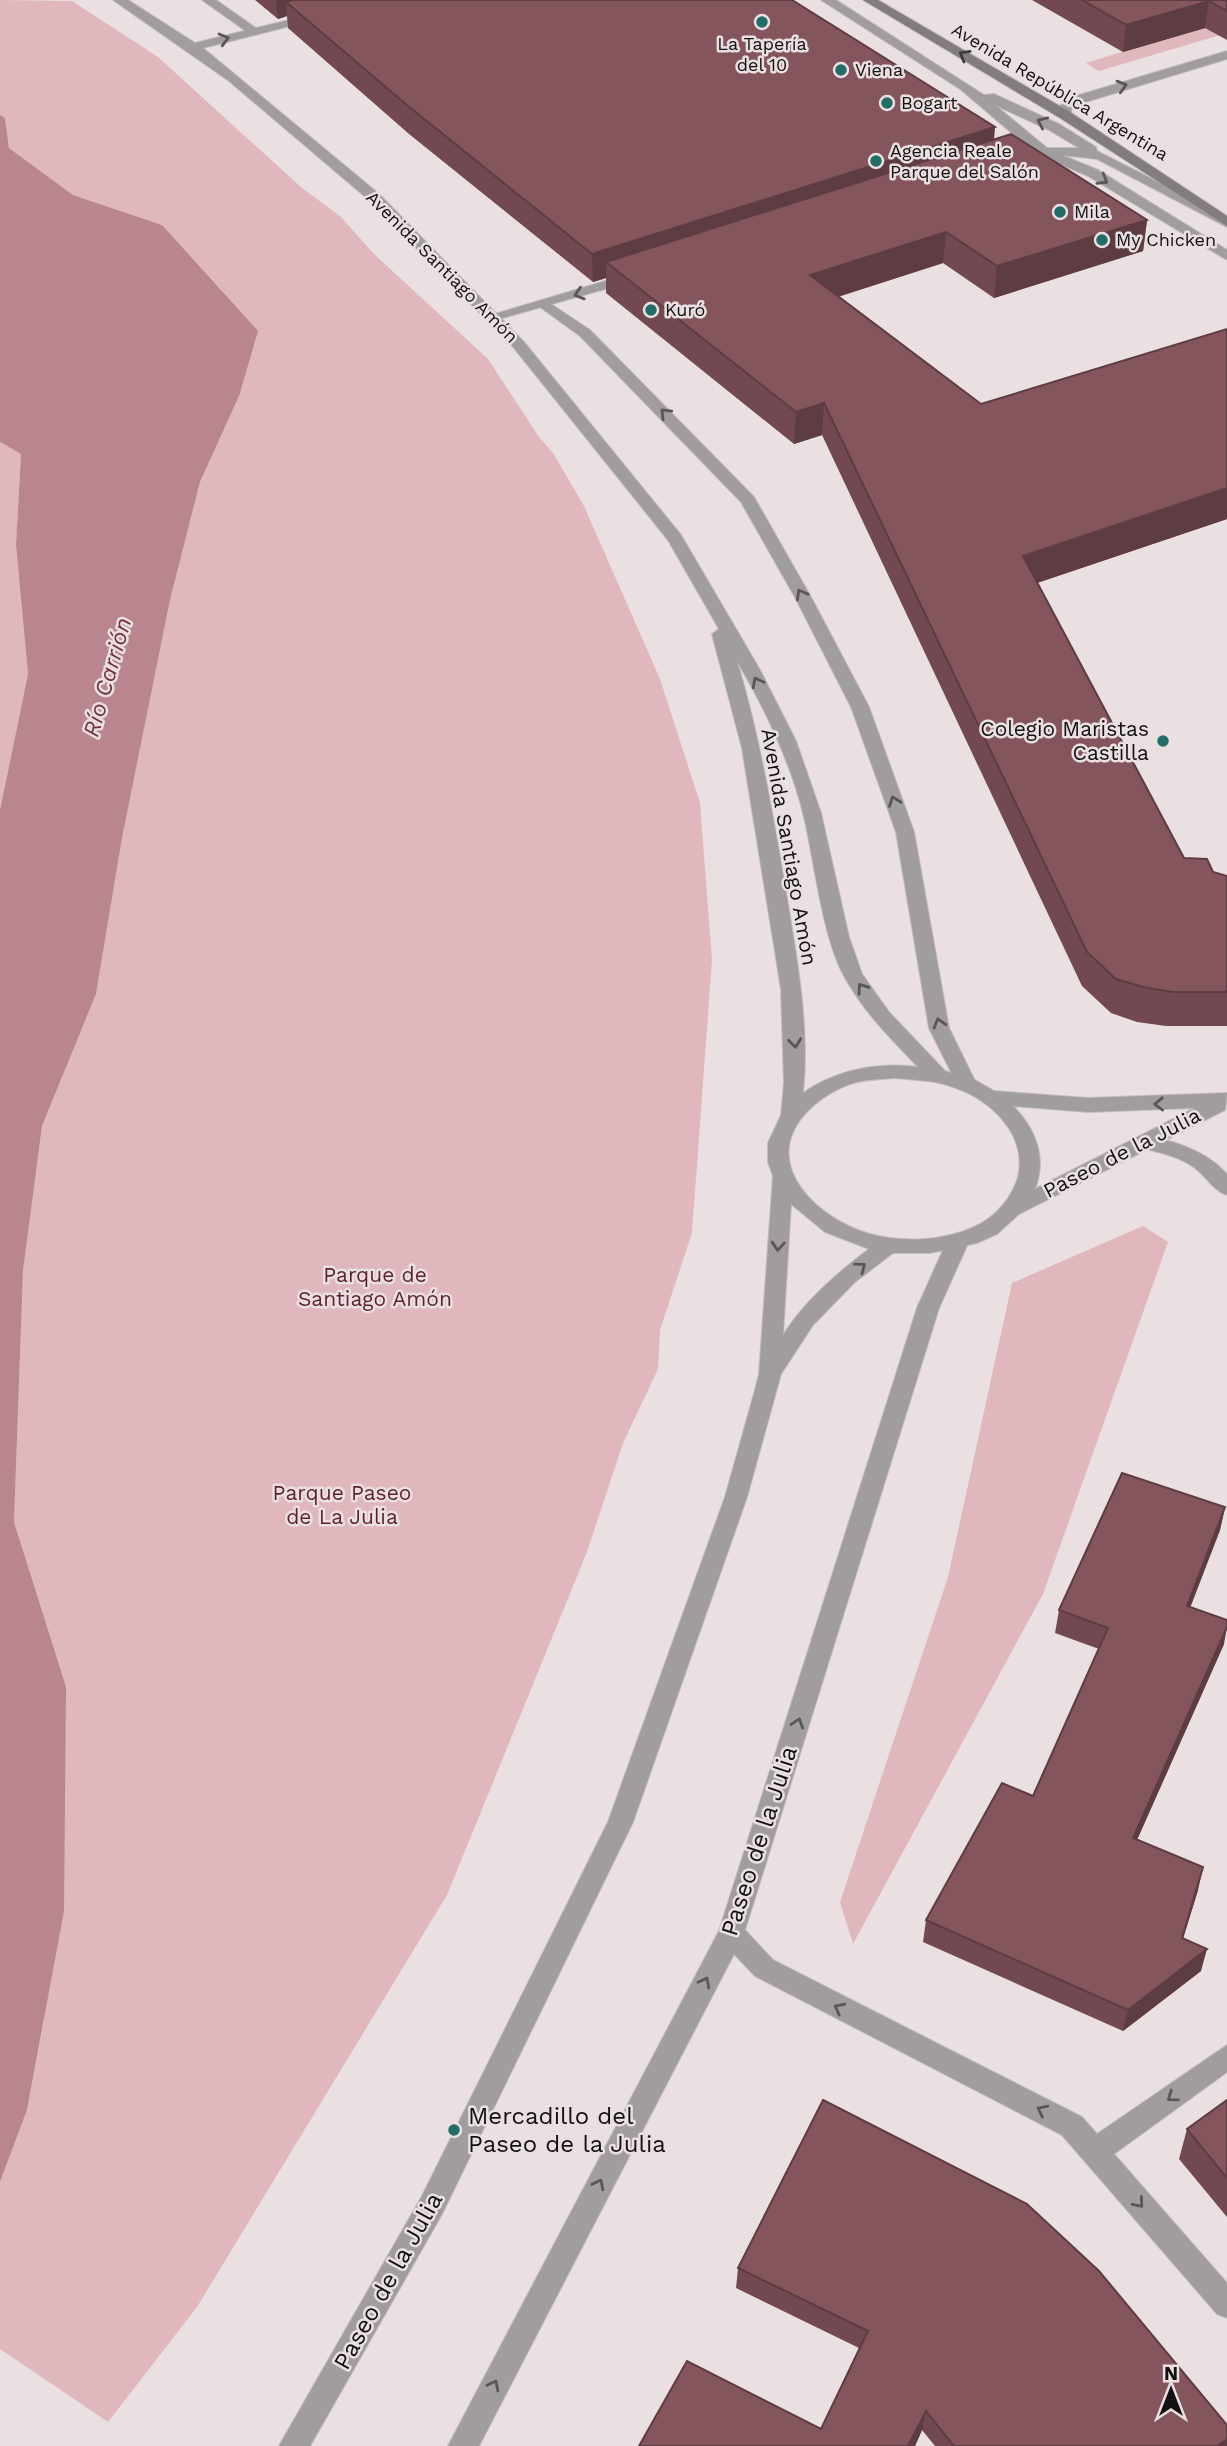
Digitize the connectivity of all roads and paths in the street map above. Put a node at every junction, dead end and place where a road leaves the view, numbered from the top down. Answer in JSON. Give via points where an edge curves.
{"nodes":[{"id":1,"x":119,"y":0,"type":"edge"},
{"id":2,"x":208,"y":0,"type":"edge"},
{"id":3,"x":827,"y":0,"type":"edge"},
{"id":4,"x":869,"y":0,"type":"edge"},
{"id":5,"x":329,"y":12,"type":"edge"},
{"id":6,"x":254,"y":31,"type":"junction"},
{"id":7,"x":193,"y":47,"type":"junction"},
{"id":8,"x":1227,"y":55,"type":"edge"},
{"id":9,"x":965,"y":86,"type":"junction"},
{"id":10,"x":1065,"y":115,"type":"junction"},
{"id":11,"x":1042,"y":151,"type":"junction"},
{"id":12,"x":1101,"y":156,"type":"junction"},
{"id":13,"x":994,"y":162,"type":"edge"},
{"id":14,"x":1227,"y":223,"type":"edge"},
{"id":15,"x":1227,"y":256,"type":"edge"},
{"id":16,"x":650,"y":272,"type":"edge"},
{"id":17,"x":545,"y":304,"type":"junction"},
{"id":18,"x":492,"y":317,"type":"junction"},
{"id":19,"x":705,"y":593,"type":"junction"},
{"id":20,"x":938,"y":1076,"type":"junction"},
{"id":21,"x":967,"y":1085,"type":"junction"},
{"id":22,"x":988,"y":1097,"type":"junction"},
{"id":23,"x":1227,"y":1100,"type":"edge"},
{"id":24,"x":791,"y":1114,"type":"junction"},
{"id":25,"x":1144,"y":1142,"type":"junction"},
{"id":26,"x":782,"y":1178,"type":"junction"},
{"id":27,"x":1227,"y":1188,"type":"edge"},
{"id":28,"x":1017,"y":1207,"type":"junction"},
{"id":29,"x":958,"y":1241,"type":"junction"},
{"id":30,"x":889,"y":1245,"type":"junction"},
{"id":31,"x":770,"y":1374,"type":"junction"},
{"id":32,"x":731,"y":1933,"type":"junction"},
{"id":33,"x":1227,"y":2057,"type":"edge"},
{"id":34,"x":1095,"y":2151,"type":"junction"},
{"id":35,"x":1227,"y":2304,"type":"edge"},
{"id":36,"x":294,"y":2446,"type":"edge"},
{"id":37,"x":463,"y":2446,"type":"edge"}],
"edges":[{"from":1,"to":7,"type":"street","name":"Avenida Santiago Amón"},
{"from":2,"to":6,"type":"street"},
{"from":3,"to":9,"type":"street","name":"Avenida República Argentina"},
{"from":10,"to":4,"type":"main road","name":"Avenida República Argentina","one_way":true},
{"from":5,"to":6,"type":"street"},
{"from":7,"to":6,"type":"street","one_way":true},
{"from":7,"to":18,"type":"street","name":"Avenida Santiago Amón","via":[[374,197]]},
{"from":10,"to":8,"type":"street","one_way":true,"via":[[1074,101]]},
{"from":9,"to":11,"type":"street","name":"Avenida República Argentina"},
{"from":12,"to":9,"type":"street","name":"Avenida República Argentina","one_way":true,"via":[[1054,127]]},
{"from":10,"to":14,"type":"main road","name":"Avenida República Argentina"},
{"from":11,"to":12,"type":"street","name":"Avenida República Argentina"},
{"from":11,"to":13,"type":"street"},
{"from":11,"to":15,"type":"street","name":"Avenida República Argentina","one_way":true,"via":[[1093,173]]},
{"from":12,"to":14,"type":"street","name":"Avenida República Argentina"},
{"from":16,"to":17,"type":"street","one_way":true},
{"from":17,"to":18,"type":"street"},
{"from":21,"to":17,"type":"street","one_way":true,"via":[[939,1028],[905,832],[860,707],[804,599],[748,500],[585,333]]},
{"from":18,"to":19,"type":"street","name":"Avenida Santiago Amón","via":[[667,528]]},
{"from":20,"to":19,"type":"street","name":"Avenida Santiago Amón","one_way":true,"via":[[882,1017],[853,975],[812,813],[787,741]]},
{"from":19,"to":24,"type":"street","name":"Avenida Santiago Amón","one_way":true,"via":[[734,674],[782,924],[797,1069]]},
{"from":20,"to":21,"type":"street"},
{"from":20,"to":24,"type":"street","via":[[895,1072],[853,1076],[818,1091]]},
{"from":21,"to":22,"type":"street"},
{"from":23,"to":22,"type":"street","name":"Paseo de la Julia","one_way":true,"via":[[1088,1105]]},
{"from":22,"to":28,"type":"street","via":[[1015,1121],[1030,1149],[1031,1179]]},
{"from":23,"to":25,"type":"street","name":"Paseo de la Julia"},
{"from":24,"to":26,"type":"street","via":[[780,1134],[776,1156]]},
{"from":25,"to":27,"type":"street","via":[[1182,1151],[1214,1169]]},
{"from":25,"to":28,"type":"street","name":"Paseo de la Julia"},
{"from":26,"to":30,"type":"street","via":[[797,1202],[822,1222],[853,1237]]},
{"from":26,"to":31,"type":"street","name":"Paseo de la Julia","one_way":true},
{"from":28,"to":29,"type":"street","via":[[992,1228]]},
{"from":29,"to":30,"type":"street","via":[[924,1247]]},
{"from":32,"to":29,"type":"street","name":"Paseo de la Julia","one_way":true,"via":[[928,1308]]},
{"from":31,"to":30,"type":"street","name":"Paseo de la Julia","one_way":true,"via":[[806,1319],[847,1277]]},
{"from":31,"to":36,"type":"street","name":"Paseo de la Julia","via":[[736,1497],[620,1822],[432,2205]]},
{"from":34,"to":32,"type":"street","one_way":true,"via":[[1072,2126],[764,1968]]},
{"from":37,"to":32,"type":"street","name":"Paseo de la Julia","one_way":true},
{"from":33,"to":34,"type":"street","one_way":true},
{"from":34,"to":35,"type":"street","one_way":true}]}
